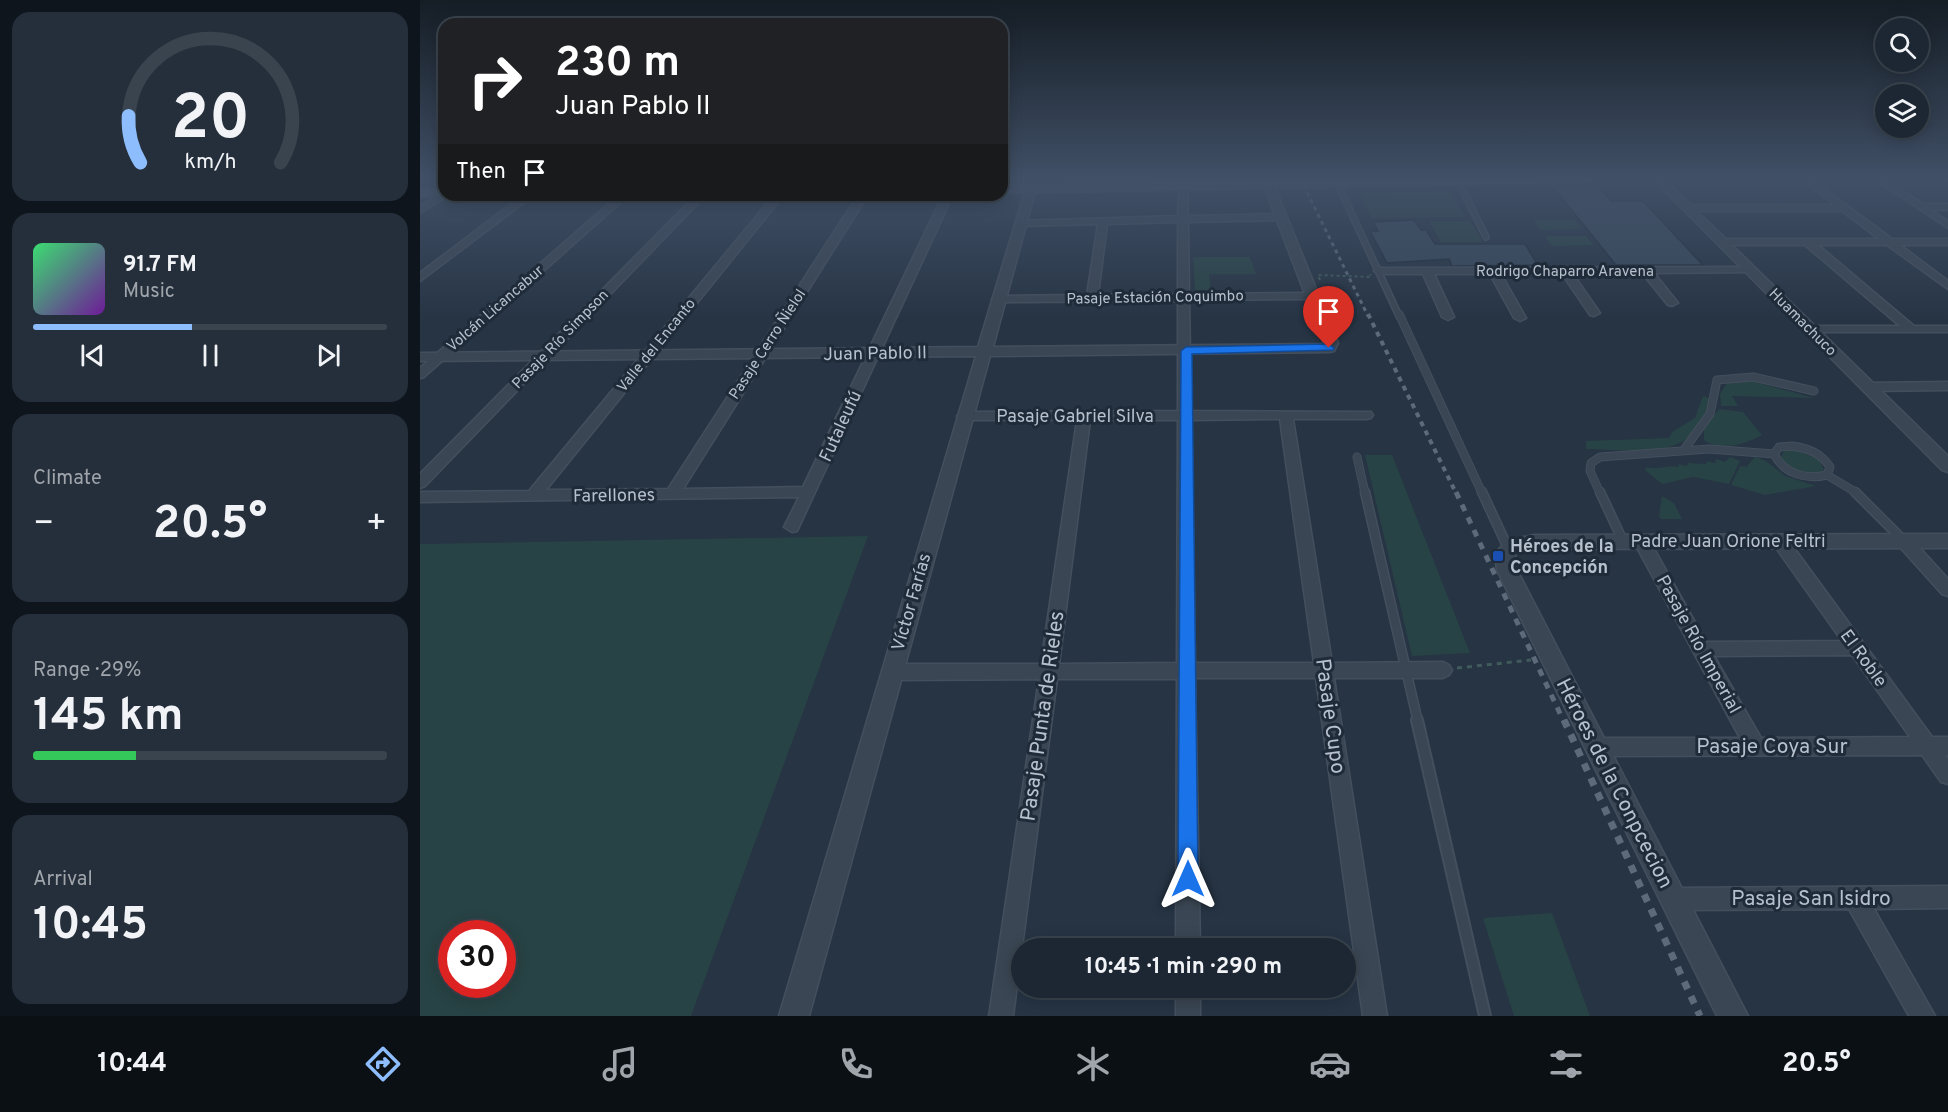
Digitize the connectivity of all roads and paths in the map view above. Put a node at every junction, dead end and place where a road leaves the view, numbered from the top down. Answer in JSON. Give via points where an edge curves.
{"nodes":[{"id":1,"x":489,"y":225,"type":"edge"},
{"id":2,"x":589,"y":225,"type":"edge"},
{"id":3,"x":671,"y":225,"type":"edge"},
{"id":4,"x":754,"y":225,"type":"edge"},
{"id":5,"x":843,"y":225,"type":"edge"},
{"id":6,"x":934,"y":225,"type":"edge"},
{"id":7,"x":1020,"y":225,"type":"edge"},
{"id":8,"x":1102,"y":225,"type":"edge"},
{"id":9,"x":1184,"y":225,"type":"edge"},
{"id":10,"x":1284,"y":225,"type":"edge"},
{"id":11,"x":1355,"y":225,"type":"edge"},
{"id":12,"x":1480,"y":225,"type":"edge"},
{"id":13,"x":1706,"y":225,"type":"edge"},
{"id":14,"x":1868,"y":225,"type":"edge"},
{"id":15,"x":1486,"y":237,"type":"dead end"},
{"id":16,"x":1723,"y":242,"type":"junction"},
{"id":17,"x":1808,"y":242,"type":"junction"},
{"id":18,"x":1890,"y":242,"type":"junction"},
{"id":19,"x":1948,"y":242,"type":"edge"},
{"id":20,"x":1751,"y":270,"type":"junction"},
{"id":21,"x":1427,"y":271,"type":"junction"},
{"id":22,"x":1494,"y":271,"type":"junction"},
{"id":23,"x":1566,"y":271,"type":"junction"},
{"id":24,"x":1646,"y":271,"type":"junction"},
{"id":25,"x":1374,"y":272,"type":"junction"},
{"id":26,"x":420,"y":278,"type":"edge"},
{"id":27,"x":1320,"y":280,"type":"dead end"},
{"id":28,"x":1948,"y":286,"type":"edge"},
{"id":29,"x":1312,"y":296,"type":"junction"},
{"id":30,"x":1185,"y":297,"type":"junction"},
{"id":31,"x":1092,"y":298,"type":"junction"},
{"id":32,"x":998,"y":299,"type":"junction"},
{"id":33,"x":1672,"y":303,"type":"dead end"},
{"id":34,"x":1594,"y":313,"type":"dead end"},
{"id":35,"x":1448,"y":316,"type":"dead end"},
{"id":36,"x":1520,"y":318,"type":"dead end"},
{"id":37,"x":1911,"y":329,"type":"junction"},
{"id":38,"x":1948,"y":329,"type":"edge"},
{"id":39,"x":1810,"y":330,"type":"junction"},
{"id":40,"x":1186,"y":351,"type":"junction"},
{"id":41,"x":982,"y":352,"type":"junction"},
{"id":42,"x":874,"y":353,"type":"junction"},
{"id":43,"x":761,"y":354,"type":"junction"},
{"id":44,"x":648,"y":355,"type":"junction"},
{"id":45,"x":544,"y":356,"type":"junction"},
{"id":46,"x":420,"y":357,"type":"edge"},
{"id":47,"x":439,"y":357,"type":"junction"},
{"id":48,"x":420,"y":374,"type":"edge"},
{"id":49,"x":1948,"y":386,"type":"edge"},
{"id":50,"x":1868,"y":387,"type":"junction"},
{"id":51,"x":1814,"y":391,"type":"dead end"},
{"id":52,"x":1286,"y":415,"type":"junction"},
{"id":53,"x":1366,"y":415,"type":"dead end"},
{"id":54,"x":964,"y":416,"type":"junction"},
{"id":55,"x":1084,"y":416,"type":"junction"},
{"id":56,"x":1186,"y":416,"type":"junction"},
{"id":57,"x":1683,"y":451,"type":"junction"},
{"id":58,"x":1774,"y":454,"type":"junction"},
{"id":59,"x":1357,"y":458,"type":"dead end"},
{"id":60,"x":1948,"y":466,"type":"edge"},
{"id":61,"x":1827,"y":475,"type":"junction"},
{"id":62,"x":420,"y":483,"type":"edge"},
{"id":63,"x":809,"y":492,"type":"junction"},
{"id":64,"x":672,"y":494,"type":"junction"},
{"id":65,"x":533,"y":496,"type":"junction"},
{"id":66,"x":420,"y":497,"type":"edge"},
{"id":67,"x":792,"y":527,"type":"dead end"},
{"id":68,"x":1948,"y":540,"type":"edge"},
{"id":69,"x":1780,"y":541,"type":"junction"},
{"id":70,"x":1904,"y":541,"type":"junction"},
{"id":71,"x":1632,"y":542,"type":"junction"},
{"id":72,"x":1508,"y":548,"type":"junction"},
{"id":73,"x":1948,"y":590,"type":"edge"},
{"id":74,"x":1857,"y":648,"type":"junction"},
{"id":75,"x":1702,"y":650,"type":"junction"},
{"id":76,"x":1551,"y":657,"type":"junction"},
{"id":77,"x":1406,"y":670,"type":"junction"},
{"id":78,"x":1443,"y":670,"type":"joint"},
{"id":79,"x":1187,"y":671,"type":"junction"},
{"id":80,"x":1324,"y":671,"type":"junction"},
{"id":81,"x":891,"y":672,"type":"junction"},
{"id":82,"x":1048,"y":672,"type":"junction"},
{"id":83,"x":1755,"y":746,"type":"junction"},
{"id":84,"x":1928,"y":746,"type":"junction"},
{"id":85,"x":1948,"y":746,"type":"edge"},
{"id":86,"x":1597,"y":747,"type":"junction"},
{"id":87,"x":1948,"y":775,"type":"edge"},
{"id":88,"x":1948,"y":897,"type":"edge"},
{"id":89,"x":1855,"y":898,"type":"junction"},
{"id":90,"x":1674,"y":899,"type":"junction"},
{"id":91,"x":1188,"y":938,"type":"edge"},
{"id":92,"x":1188,"y":998,"type":"edge"},
{"id":93,"x":794,"y":1016,"type":"edge"},
{"id":94,"x":1001,"y":1016,"type":"edge"},
{"id":95,"x":1188,"y":1016,"type":"edge"},
{"id":96,"x":1375,"y":1016,"type":"edge"},
{"id":97,"x":1485,"y":1016,"type":"edge"},
{"id":98,"x":1733,"y":1016,"type":"edge"},
{"id":99,"x":1923,"y":1016,"type":"edge"}],
"edges":[{"from":1,"to":26,"type":"street"},
{"from":2,"to":47,"type":"street","name":"Volcán Licancabur"},
{"from":3,"to":45,"type":"street","name":"Pasaje Río Simpson"},
{"from":4,"to":44,"type":"street","name":"Valle del Encanto"},
{"from":5,"to":43,"type":"street","name":"Pasaje Cerro Ñielol"},
{"from":6,"to":42,"type":"street","name":"Futaleufú"},
{"from":7,"to":32,"type":"street","name":"Víctor Farías"},
{"from":8,"to":31,"type":"street"},
{"from":9,"to":30,"type":"street"},
{"from":10,"to":29,"type":"street"},
{"from":11,"to":25,"type":"lane"},
{"from":12,"to":15,"type":"lane"},
{"from":13,"to":16,"type":"street","name":"Huamachuco"},
{"from":14,"to":18,"type":"street"},
{"from":16,"to":17,"type":"street"},
{"from":16,"to":20,"type":"street","name":"Huamachuco"},
{"from":17,"to":18,"type":"street"},
{"from":17,"to":37,"type":"street"},
{"from":18,"to":19,"type":"street"},
{"from":18,"to":28,"type":"street"},
{"from":20,"to":24,"type":"street","name":"Rodrigo Chaparro Aravena"},
{"from":20,"to":39,"type":"street","name":"Huamachuco"},
{"from":21,"to":22,"type":"street","name":"Rodrigo Chaparro Aravena"},
{"from":21,"to":25,"type":"street","name":"Rodrigo Chaparro Aravena"},
{"from":21,"to":35,"type":"street"},
{"from":22,"to":23,"type":"street","name":"Rodrigo Chaparro Aravena"},
{"from":22,"to":36,"type":"street"},
{"from":23,"to":24,"type":"street","name":"Rodrigo Chaparro Aravena"},
{"from":23,"to":34,"type":"street"},
{"from":24,"to":33,"type":"street"},
{"from":25,"to":27,"type":"path","bridge":true,"via":[[1371,277],[1318,275]]},
{"from":25,"to":72,"type":"lane"},
{"from":29,"to":30,"type":"street","name":"Pasaje Estación Coquimbo"},
{"from":29,"to":40,"type":"street","name":"Juan Pablo II","via":[[1332,343],[1329,348]]},
{"from":30,"to":31,"type":"street","name":"Pasaje Estación Coquimbo"},
{"from":30,"to":40,"type":"street"},
{"from":31,"to":32,"type":"street","name":"Pasaje Estación Coquimbo"},
{"from":32,"to":41,"type":"street","name":"Víctor Farías"},
{"from":37,"to":38,"type":"street"},
{"from":37,"to":39,"type":"street"},
{"from":39,"to":50,"type":"street","name":"Huamachuco"},
{"from":40,"to":41,"type":"street","name":"Juan Pablo II"},
{"from":40,"to":56,"type":"street"},
{"from":41,"to":42,"type":"street","name":"Juan Pablo II"},
{"from":41,"to":54,"type":"street","name":"Víctor Farías"},
{"from":42,"to":43,"type":"street","name":"Juan Pablo II"},
{"from":42,"to":63,"type":"street","name":"Futaleufú"},
{"from":43,"to":44,"type":"street","name":"Juan Pablo II"},
{"from":43,"to":64,"type":"street","name":"Pasaje Cerro Ñielol"},
{"from":44,"to":45,"type":"street","name":"Juan Pablo II"},
{"from":44,"to":65,"type":"street","name":"Valle del Encanto"},
{"from":45,"to":47,"type":"street","name":"Juan Pablo II"},
{"from":45,"to":62,"type":"street","name":"Pasaje Río Simpson"},
{"from":46,"to":47,"type":"street","name":"Juan Pablo II"},
{"from":47,"to":48,"type":"street","name":"Volcán Licancabur"},
{"from":49,"to":50,"type":"street"},
{"from":50,"to":60,"type":"street","name":"Huamachuco"},
{"from":51,"to":57,"type":"lane","via":[[1747,377],[1717,380],[1707,420]]},
{"from":52,"to":53,"type":"street","name":"Pasaje Gabriel Silva"},
{"from":52,"to":56,"type":"street","name":"Pasaje Gabriel Silva"},
{"from":52,"to":80,"type":"street","name":"Pasaje Cupo"},
{"from":54,"to":55,"type":"street","name":"Pasaje Gabriel Silva"},
{"from":54,"to":81,"type":"street","name":"Víctor Farías"},
{"from":55,"to":56,"type":"street","name":"Pasaje Gabriel Silva"},
{"from":55,"to":82,"type":"street","name":"Pasaje Punta de Rieles"},
{"from":56,"to":79,"type":"street"},
{"from":57,"to":58,"type":"lane","via":[[1746,449]]},
{"from":57,"to":71,"type":"lane","via":[[1600,458],[1591,463],[1590,471]]},
{"from":58,"to":61,"type":"lane","via":[[1780,464],[1795,473]]},
{"from":58,"to":61,"type":"lane","via":[[1785,446],[1809,449],[1828,463]]},
{"from":59,"to":77,"type":"lane"},
{"from":61,"to":70,"type":"lane","via":[[1857,493]]},
{"from":63,"to":64,"type":"street","name":"Farellones"},
{"from":63,"to":67,"type":"street","name":"Futaleufú"},
{"from":64,"to":65,"type":"street","name":"Farellones"},
{"from":65,"to":66,"type":"street","name":"Farellones"},
{"from":68,"to":70,"type":"street","name":"Padre Juan Orione Feltri"},
{"from":69,"to":70,"type":"street","name":"Padre Juan Orione Feltri"},
{"from":69,"to":71,"type":"street","name":"Padre Juan Orione Feltri"},
{"from":69,"to":74,"type":"street","name":"El Roble"},
{"from":70,"to":73,"type":"street"},
{"from":71,"to":72,"type":"street","name":"Padre Juan Orione Feltri","via":[[1534,542]]},
{"from":71,"to":75,"type":"street","name":"Pasaje Río Imperial"},
{"from":72,"to":76,"type":"street","name":"Héroes de la Conpcecion","via":[[1504,557],[1507,570]]},
{"from":74,"to":75,"type":"street"},
{"from":74,"to":84,"type":"street","name":"El Roble"},
{"from":75,"to":83,"type":"street","name":"Pasaje Río Imperial"},
{"from":76,"to":78,"type":"path"},
{"from":76,"to":86,"type":"street","name":"Héroes de la Conpcecion"},
{"from":77,"to":78,"type":"street"},
{"from":77,"to":80,"type":"street"},
{"from":77,"to":97,"type":"lane"},
{"from":79,"to":80,"type":"street"},
{"from":79,"to":82,"type":"street"},
{"from":79,"to":91,"type":"street"},
{"from":80,"to":96,"type":"street","name":"Pasaje Cupo"},
{"from":81,"to":82,"type":"street"},
{"from":81,"to":93,"type":"street","name":"Víctor Farías"},
{"from":82,"to":94,"type":"street","name":"Pasaje Punta de Rieles"},
{"from":83,"to":84,"type":"street","name":"Pasaje Coya Sur"},
{"from":83,"to":86,"type":"street","name":"Pasaje Coya Sur"},
{"from":84,"to":85,"type":"street","name":"Pasaje Coya Sur"},
{"from":84,"to":87,"type":"street","name":"El Roble"},
{"from":86,"to":90,"type":"street","name":"Héroes de la Conpcecion"},
{"from":88,"to":89,"type":"street","name":"Pasaje San Isidro"},
{"from":89,"to":90,"type":"street","name":"Pasaje San Isidro"},
{"from":89,"to":99,"type":"street"},
{"from":90,"to":98,"type":"street","name":"Héroes de la Conpcecion"},
{"from":92,"to":95,"type":"street"}]}
